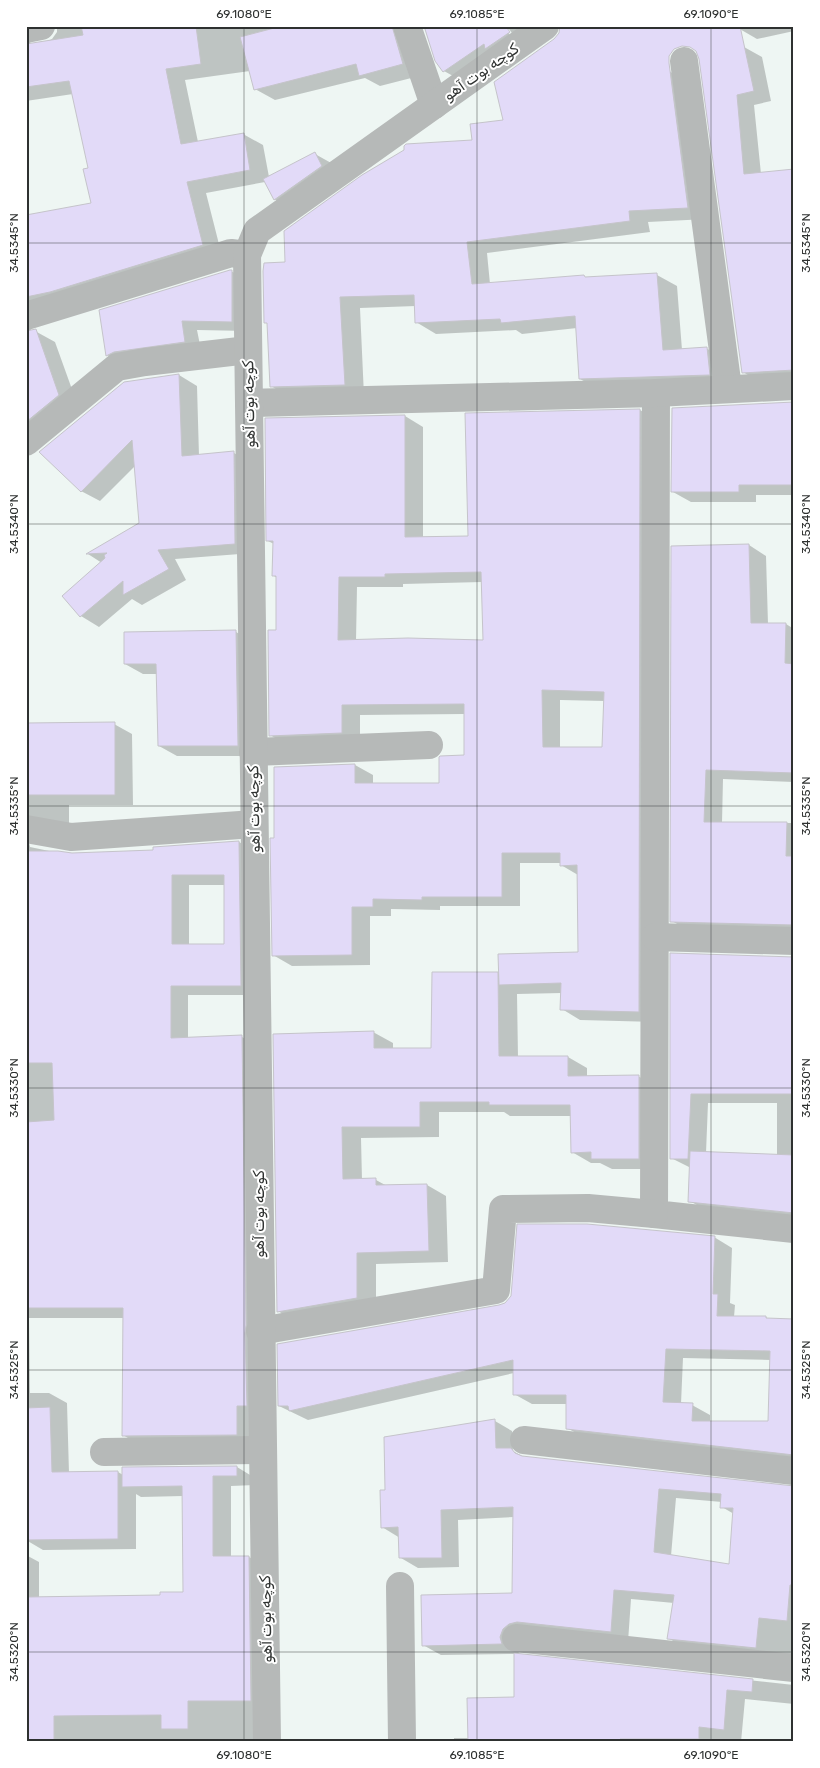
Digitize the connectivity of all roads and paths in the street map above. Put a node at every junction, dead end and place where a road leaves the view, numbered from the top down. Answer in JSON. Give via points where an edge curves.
{"nodes":[{"id":1,"x":41,"y":26,"type":"edge"},
{"id":2,"x":407,"y":26,"type":"edge"},
{"id":3,"x":545,"y":26,"type":"edge"},
{"id":4,"x":26,"y":29,"type":"edge"},
{"id":5,"x":684,"y":61,"type":"dead end"},
{"id":6,"x":434,"y":105,"type":"junction"},
{"id":7,"x":247,"y":256,"type":"junction"},
{"id":8,"x":26,"y":316,"type":"edge"},
{"id":9,"x":248,"y":350,"type":"junction"},
{"id":10,"x":794,"y":386,"type":"edge"},
{"id":11,"x":728,"y":388,"type":"junction"},
{"id":12,"x":656,"y":393,"type":"junction"},
{"id":13,"x":249,"y":403,"type":"junction"},
{"id":14,"x":26,"y":442,"type":"edge"},
{"id":15,"x":429,"y":745,"type":"dead end"},
{"id":16,"x":253,"y":752,"type":"junction"},
{"id":17,"x":254,"y":824,"type":"junction"},
{"id":18,"x":26,"y":828,"type":"edge"},
{"id":19,"x":655,"y":937,"type":"junction"},
{"id":20,"x":794,"y":941,"type":"edge"},
{"id":21,"x":654,"y":1214,"type":"junction"},
{"id":22,"x":794,"y":1229,"type":"edge"},
{"id":23,"x":260,"y":1331,"type":"junction"},
{"id":24,"x":524,"y":1440,"type":"dead end"},
{"id":25,"x":263,"y":1450,"type":"junction"},
{"id":26,"x":104,"y":1452,"type":"dead end"},
{"id":27,"x":794,"y":1471,"type":"edge"},
{"id":28,"x":400,"y":1586,"type":"dead end"},
{"id":29,"x":516,"y":1638,"type":"dead end"},
{"id":30,"x":794,"y":1668,"type":"edge"},
{"id":31,"x":267,"y":1742,"type":"edge"},
{"id":32,"x":402,"y":1742,"type":"edge"}],
"edges":[{"from":1,"to":4,"type":"street"},
{"from":2,"to":6,"type":"street"},
{"from":3,"to":6,"type":"street","name":"کوچه بوت آهو"},
{"from":5,"to":11,"type":"street"},
{"from":6,"to":7,"type":"street","name":"کوچه بوت آهو","via":[[258,231]]},
{"from":7,"to":8,"type":"street","via":[[231,253]]},
{"from":7,"to":9,"type":"street","name":"کوچه بوت آهو"},
{"from":9,"to":13,"type":"street","name":"کوچه بوت آهو"},
{"from":9,"to":14,"type":"street","via":[[117,367]]},
{"from":10,"to":11,"type":"street"},
{"from":11,"to":12,"type":"street"},
{"from":12,"to":13,"type":"street"},
{"from":12,"to":19,"type":"street"},
{"from":13,"to":16,"type":"street","name":"کوچه بوت آهو"},
{"from":15,"to":16,"type":"street"},
{"from":16,"to":17,"type":"street","name":"کوچه بوت آهو"},
{"from":17,"to":18,"type":"street","via":[[71,837]]},
{"from":17,"to":23,"type":"street","name":"کوچه بوت آهو"},
{"from":19,"to":20,"type":"street"},
{"from":19,"to":21,"type":"street"},
{"from":21,"to":22,"type":"street"},
{"from":21,"to":23,"type":"street","via":[[588,1208],[503,1209],[496,1290]]},
{"from":23,"to":25,"type":"street","name":"کوچه بوت آهو"},
{"from":24,"to":27,"type":"street"},
{"from":25,"to":26,"type":"street"},
{"from":25,"to":31,"type":"street","name":"کوچه بوت آهو"},
{"from":28,"to":32,"type":"street"},
{"from":29,"to":30,"type":"street"}]}
